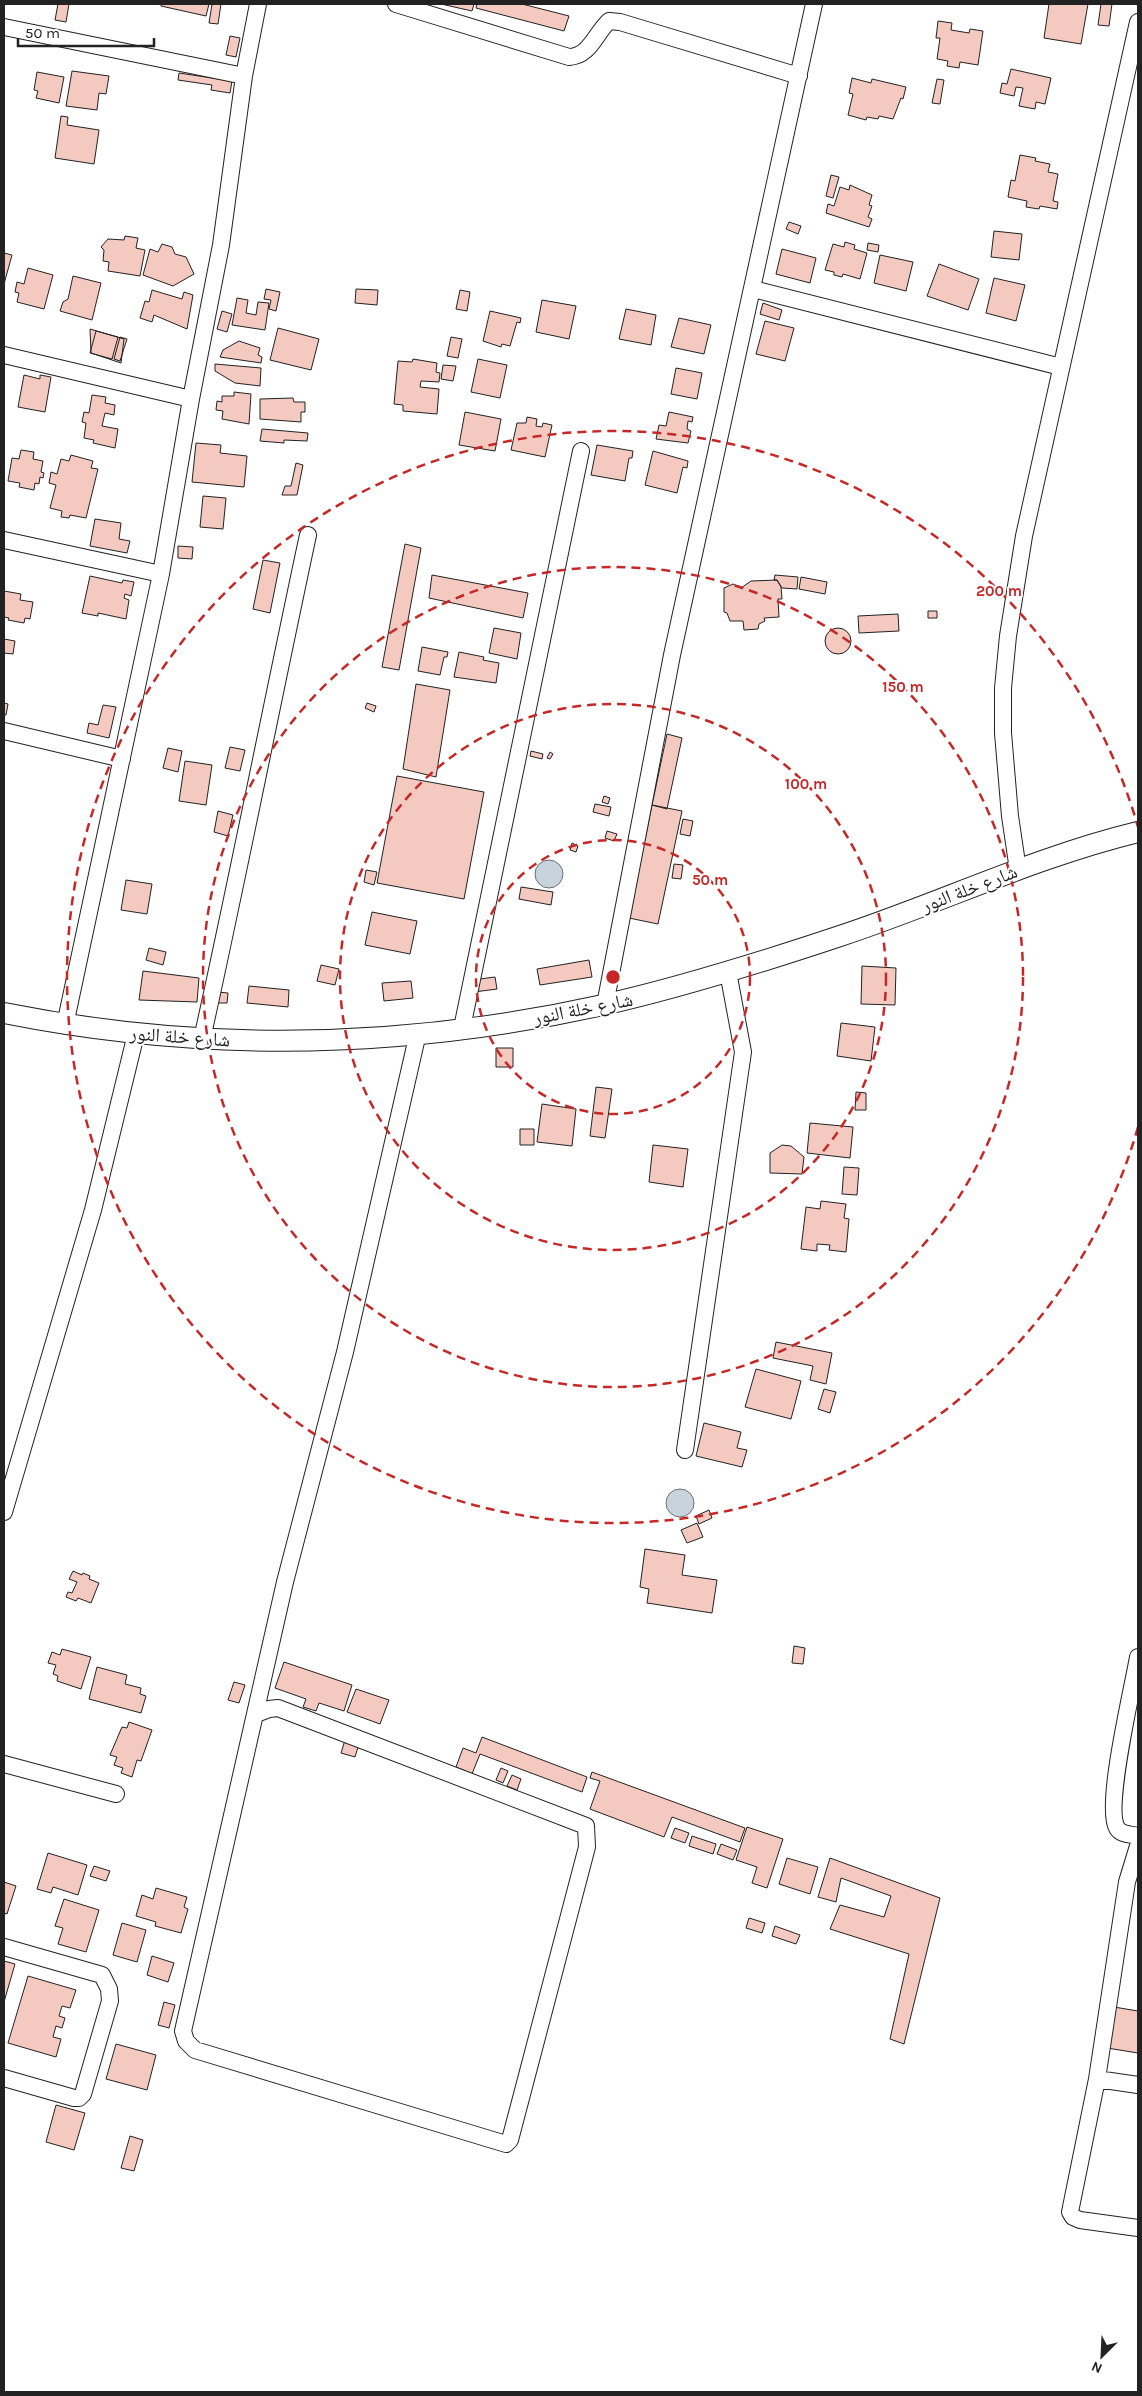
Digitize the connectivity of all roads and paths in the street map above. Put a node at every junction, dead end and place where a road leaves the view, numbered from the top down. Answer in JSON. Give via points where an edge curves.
{"nodes":[{"id":1,"x":258,"y":4,"type":"edge"},
{"id":2,"x":396,"y":4,"type":"edge"},
{"id":3,"x":814,"y":4,"type":"edge"},
{"id":4,"x":1138,"y":22,"type":"edge"},
{"id":5,"x":4,"y":27,"type":"edge"},
{"id":6,"x":244,"y":76,"type":"junction"},
{"id":7,"x":799,"y":76,"type":"junction"},
{"id":8,"x":753,"y":289,"type":"junction"},
{"id":9,"x":4,"y":355,"type":"edge"},
{"id":10,"x":1062,"y":367,"type":"junction"},
{"id":11,"x":191,"y":398,"type":"junction"},
{"id":12,"x":581,"y":451,"type":"dead end"},
{"id":13,"x":308,"y":535,"type":"dead end"},
{"id":14,"x":4,"y":540,"type":"edge"},
{"id":15,"x":161,"y":574,"type":"junction"},
{"id":16,"x":4,"y":731,"type":"edge"},
{"id":17,"x":122,"y":759,"type":"junction"},
{"id":18,"x":1138,"y":832,"type":"edge"},
{"id":19,"x":1018,"y":870,"type":"junction"},
{"id":20,"x":728,"y":972,"type":"junction"},
{"id":21,"x":605,"y":1005,"type":"junction"},
{"id":22,"x":4,"y":1013,"type":"edge"},
{"id":23,"x":65,"y":1025,"type":"junction"},
{"id":24,"x":462,"y":1028,"type":"junction"},
{"id":25,"x":418,"y":1033,"type":"junction"},
{"id":26,"x":136,"y":1034,"type":"junction"},
{"id":27,"x":202,"y":1040,"type":"junction"},
{"id":28,"x":686,"y":1450,"type":"dead end"},
{"id":29,"x":4,"y":1512,"type":"edge"},
{"id":30,"x":1138,"y":1657,"type":"edge"},
{"id":31,"x":256,"y":1714,"type":"junction"},
{"id":32,"x":4,"y":1764,"type":"edge"},
{"id":33,"x":116,"y":1794,"type":"dead end"},
{"id":34,"x":1138,"y":1836,"type":"edge"},
{"id":35,"x":1138,"y":1846,"type":"edge"},
{"id":36,"x":4,"y":1947,"type":"edge"},
{"id":37,"x":4,"y":2078,"type":"edge"},
{"id":38,"x":1097,"y":2079,"type":"junction"},
{"id":39,"x":1138,"y":2085,"type":"edge"},
{"id":40,"x":1138,"y":2228,"type":"edge"}],
"edges":[{"from":1,"to":6,"type":"street"},
{"from":2,"to":7,"type":"street","via":[[569,58],[579,57],[586,51],[609,21]]},
{"from":3,"to":7,"type":"street"},
{"from":4,"to":10,"type":"street"},
{"from":5,"to":6,"type":"street"},
{"from":6,"to":11,"type":"street","via":[[221,245]]},
{"from":7,"to":8,"type":"street"},
{"from":8,"to":10,"type":"street"},
{"from":8,"to":21,"type":"street","via":[[672,655]]},
{"from":9,"to":11,"type":"street"},
{"from":10,"to":19,"type":"street","via":[[1024,536],[1003,688],[1009,807]]},
{"from":11,"to":15,"type":"street"},
{"from":12,"to":24,"type":"street"},
{"from":13,"to":27,"type":"street"},
{"from":14,"to":15,"type":"street"},
{"from":15,"to":17,"type":"street"},
{"from":16,"to":17,"type":"street"},
{"from":17,"to":23,"type":"street"},
{"from":18,"to":19,"type":"street","name":"شارع خلة النور","via":[[1057,854]]},
{"from":19,"to":20,"type":"street","name":"شارع خلة النور","via":[[843,935]]},
{"from":20,"to":21,"type":"street","name":"شارع خلة النور"},
{"from":20,"to":28,"type":"street","via":[[743,1052]]},
{"from":21,"to":24,"type":"street","name":"شارع خلة النور"},
{"from":22,"to":23,"type":"street","name":"شارع خلة النور"},
{"from":23,"to":26,"type":"street","name":"شارع خلة النور"},
{"from":24,"to":25,"type":"street","name":"شارع خلة النور"},
{"from":25,"to":27,"type":"street","name":"شارع خلة النور","via":[[272,1042]]},
{"from":25,"to":31,"type":"street","via":[[345,1352],[285,1582]]},
{"from":26,"to":27,"type":"street","name":"شارع خلة النور"},
{"from":26,"to":29,"type":"street","via":[[93,1210]]},
{"from":30,"to":34,"type":"street","via":[[1114,1793],[1116,1827],[1121,1832]]},
{"from":31,"to":31,"type":"street","via":[[278,1708],[586,1826],[587,1847],[510,2140],[506,2144],[195,2050],[186,2041],[183,2032]]},
{"from":32,"to":33,"type":"street"},
{"from":35,"to":38,"type":"street","via":[[1127,1882]]},
{"from":36,"to":37,"type":"street","via":[[102,1975],[110,1989],[110,2001],[83,2094],[79,2098]]},
{"from":38,"to":39,"type":"street"},
{"from":38,"to":40,"type":"street","via":[[1070,2212],[1080,2220]]}]}
